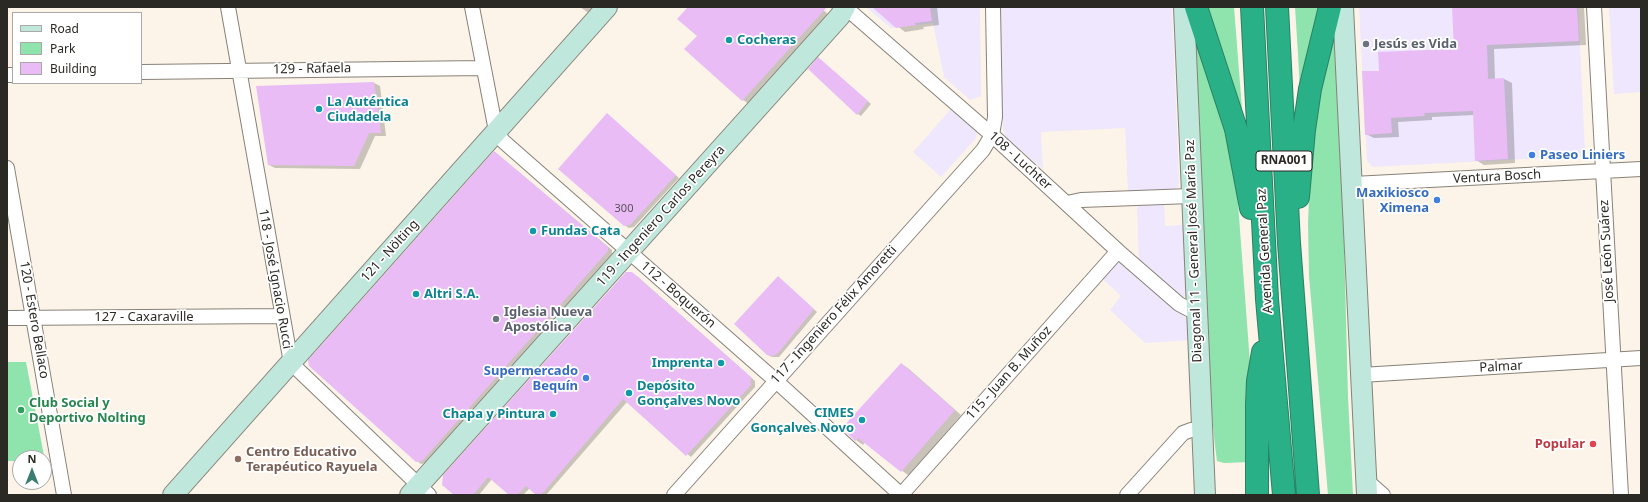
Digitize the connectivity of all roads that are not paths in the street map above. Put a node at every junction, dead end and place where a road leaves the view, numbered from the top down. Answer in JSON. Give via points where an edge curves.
{"nodes":[{"id":1,"x":228,"y":7,"type":"edge"},
{"id":2,"x":472,"y":7,"type":"edge"},
{"id":3,"x":607,"y":7,"type":"edge"},
{"id":4,"x":845,"y":7,"type":"edge"},
{"id":5,"x":993,"y":7,"type":"edge"},
{"id":6,"x":1184,"y":7,"type":"edge"},
{"id":7,"x":1196,"y":7,"type":"edge"},
{"id":8,"x":1252,"y":7,"type":"edge"},
{"id":9,"x":1277,"y":7,"type":"edge"},
{"id":10,"x":1330,"y":7,"type":"edge"},
{"id":11,"x":1343,"y":7,"type":"edge"},
{"id":12,"x":1594,"y":7,"type":"edge"},
{"id":13,"x":483,"y":68,"type":"junction"},
{"id":14,"x":240,"y":70,"type":"junction"},
{"id":15,"x":142,"y":72,"type":"edge"},
{"id":16,"x":496,"y":131,"type":"junction"},
{"id":17,"x":992,"y":135,"type":"junction"},
{"id":18,"x":7,"y":168,"type":"edge"},
{"id":19,"x":1641,"y":169,"type":"edge"},
{"id":20,"x":1603,"y":171,"type":"junction"},
{"id":21,"x":1353,"y":184,"type":"junction"},
{"id":22,"x":9,"y":195,"type":"edge"},
{"id":23,"x":1191,"y":196,"type":"junction"},
{"id":24,"x":1067,"y":203,"type":"junction"},
{"id":25,"x":1118,"y":251,"type":"junction"},
{"id":26,"x":629,"y":252,"type":"junction"},
{"id":27,"x":1268,"y":309,"type":"junction"},
{"id":28,"x":1196,"y":313,"type":"junction"},
{"id":29,"x":281,"y":316,"type":"junction"},
{"id":30,"x":1294,"y":316,"type":"junction"},
{"id":31,"x":7,"y":318,"type":"edge"},
{"id":32,"x":34,"y":318,"type":"junction"},
{"id":33,"x":1641,"y":358,"type":"edge"},
{"id":34,"x":1613,"y":360,"type":"junction"},
{"id":35,"x":291,"y":363,"type":"junction"},
{"id":36,"x":1361,"y":375,"type":"junction"},
{"id":37,"x":775,"y":380,"type":"junction"},
{"id":38,"x":1202,"y":429,"type":"junction"},
{"id":39,"x":1304,"y":435,"type":"junction"},
{"id":40,"x":1367,"y":488,"type":"edge"},
{"id":41,"x":419,"y":492,"type":"edge"},
{"id":42,"x":64,"y":495,"type":"edge"},
{"id":43,"x":173,"y":495,"type":"edge"},
{"id":44,"x":674,"y":495,"type":"edge"},
{"id":45,"x":901,"y":495,"type":"edge"},
{"id":46,"x":1127,"y":495,"type":"edge"},
{"id":47,"x":1205,"y":495,"type":"edge"},
{"id":48,"x":1257,"y":495,"type":"edge"},
{"id":49,"x":1284,"y":495,"type":"edge"},
{"id":50,"x":1308,"y":495,"type":"edge"},
{"id":51,"x":1315,"y":495,"type":"edge"},
{"id":52,"x":1383,"y":495,"type":"edge"},
{"id":53,"x":1621,"y":495,"type":"edge"}],
"edges":[{"from":1,"to":14,"type":"street","name":"118 - José Ignacio Rucci"},
{"from":2,"to":13,"type":"street","name":"112 - Boquerón"},
{"from":3,"to":16,"type":"street","name":"121 - Nölting"},
{"from":4,"to":17,"type":"street","name":"108 - Luchter"},
{"from":4,"to":26,"type":"street","name":"119 - Ingeniero Carlos Pereyra","via":[[840,16]]},
{"from":5,"to":17,"type":"street","via":[[995,117]]},
{"from":6,"to":23,"type":"street","name":"Diagonal 11 - General José María Paz"},
{"from":7,"to":27,"type":"highway","via":[[1236,129]]},
{"from":8,"to":27,"type":"highway","name":"Avenida General Paz","number":"RNA001"},
{"from":9,"to":30,"type":"highway","name":"Avenida General Paz","number":"RNA001"},
{"from":10,"to":30,"type":"highway","via":[[1310,90],[1304,130],[1299,178]]},
{"from":11,"to":21,"type":"street"},
{"from":12,"to":20,"type":"street","name":"José León Suárez"},
{"from":13,"to":14,"type":"street","name":"129 - Rafaela"},
{"from":13,"to":16,"type":"street","name":"112 - Boquerón"},
{"from":14,"to":15,"type":"street","name":"129 - Rafaela"},
{"from":14,"to":29,"type":"street","name":"118 - José Ignacio Rucci"},
{"from":16,"to":26,"type":"street","name":"112 - Boquerón","via":[[503,141]]},
{"from":16,"to":35,"type":"street","name":"121 - Nölting"},
{"from":17,"to":24,"type":"street","name":"108 - Luchter"},
{"from":17,"to":37,"type":"street","name":"117 - Ingeniero Félix Amoretti","via":[[983,150]]},
{"from":18,"to":22,"type":"street","name":"120 - Estero Bellaco"},
{"from":19,"to":20,"type":"street","name":"Ventura Bosch"},
{"from":20,"to":21,"type":"street","name":"Ventura Bosch"},
{"from":20,"to":34,"type":"street","name":"José León Suárez"},
{"from":21,"to":36,"type":"street"},
{"from":22,"to":32,"type":"street","name":"120 - Estero Bellaco"},
{"from":23,"to":24,"type":"street","via":[[1081,200]]},
{"from":23,"to":28,"type":"street","name":"Diagonal 11 - General José María Paz"},
{"from":24,"to":25,"type":"street","name":"108 - Luchter"},
{"from":25,"to":28,"type":"street","name":"108 - Luchter","via":[[1179,304]]},
{"from":25,"to":45,"type":"street","name":"115 - Juan B. Muñoz"},
{"from":26,"to":37,"type":"street","name":"112 - Boquerón"},
{"from":26,"to":41,"type":"street","name":"119 - Ingeniero Carlos Pereyra"},
{"from":27,"to":48,"type":"highway","via":[[1258,381]]},
{"from":27,"to":49,"type":"highway","name":"Avenida General Paz","number":"RNA001"},
{"from":28,"to":38,"type":"street","name":"Diagonal 11 - General José María Paz"},
{"from":29,"to":32,"type":"street","name":"127 - Caxaraville"},
{"from":29,"to":35,"type":"street","name":"118 - José Ignacio Rucci"},
{"from":30,"to":39,"type":"highway","name":"Avenida General Paz","number":"RNA001"},
{"from":31,"to":32,"type":"street","name":"127 - Caxaraville"},
{"from":32,"to":42,"type":"street","name":"120 - Estero Bellaco"},
{"from":33,"to":34,"type":"street","name":"Palmar"},
{"from":34,"to":36,"type":"street","name":"Palmar"},
{"from":34,"to":53,"type":"street","name":"José León Suárez"},
{"from":35,"to":41,"type":"street","name":"118 - José Ignacio Rucci"},
{"from":35,"to":43,"type":"street","name":"121 - Nölting"},
{"from":36,"to":40,"type":"street"},
{"from":37,"to":44,"type":"street","name":"117 - Ingeniero Félix Amoretti"},
{"from":37,"to":45,"type":"street","name":"112 - Boquerón"},
{"from":38,"to":46,"type":"street","via":[[1183,433]]},
{"from":38,"to":47,"type":"street","name":"Diagonal 11 - General José María Paz"},
{"from":39,"to":50,"type":"highway","name":"Avenida General Paz","number":"RNA001"},
{"from":39,"to":51,"type":"highway"},
{"from":40,"to":52,"type":"street"}]}
